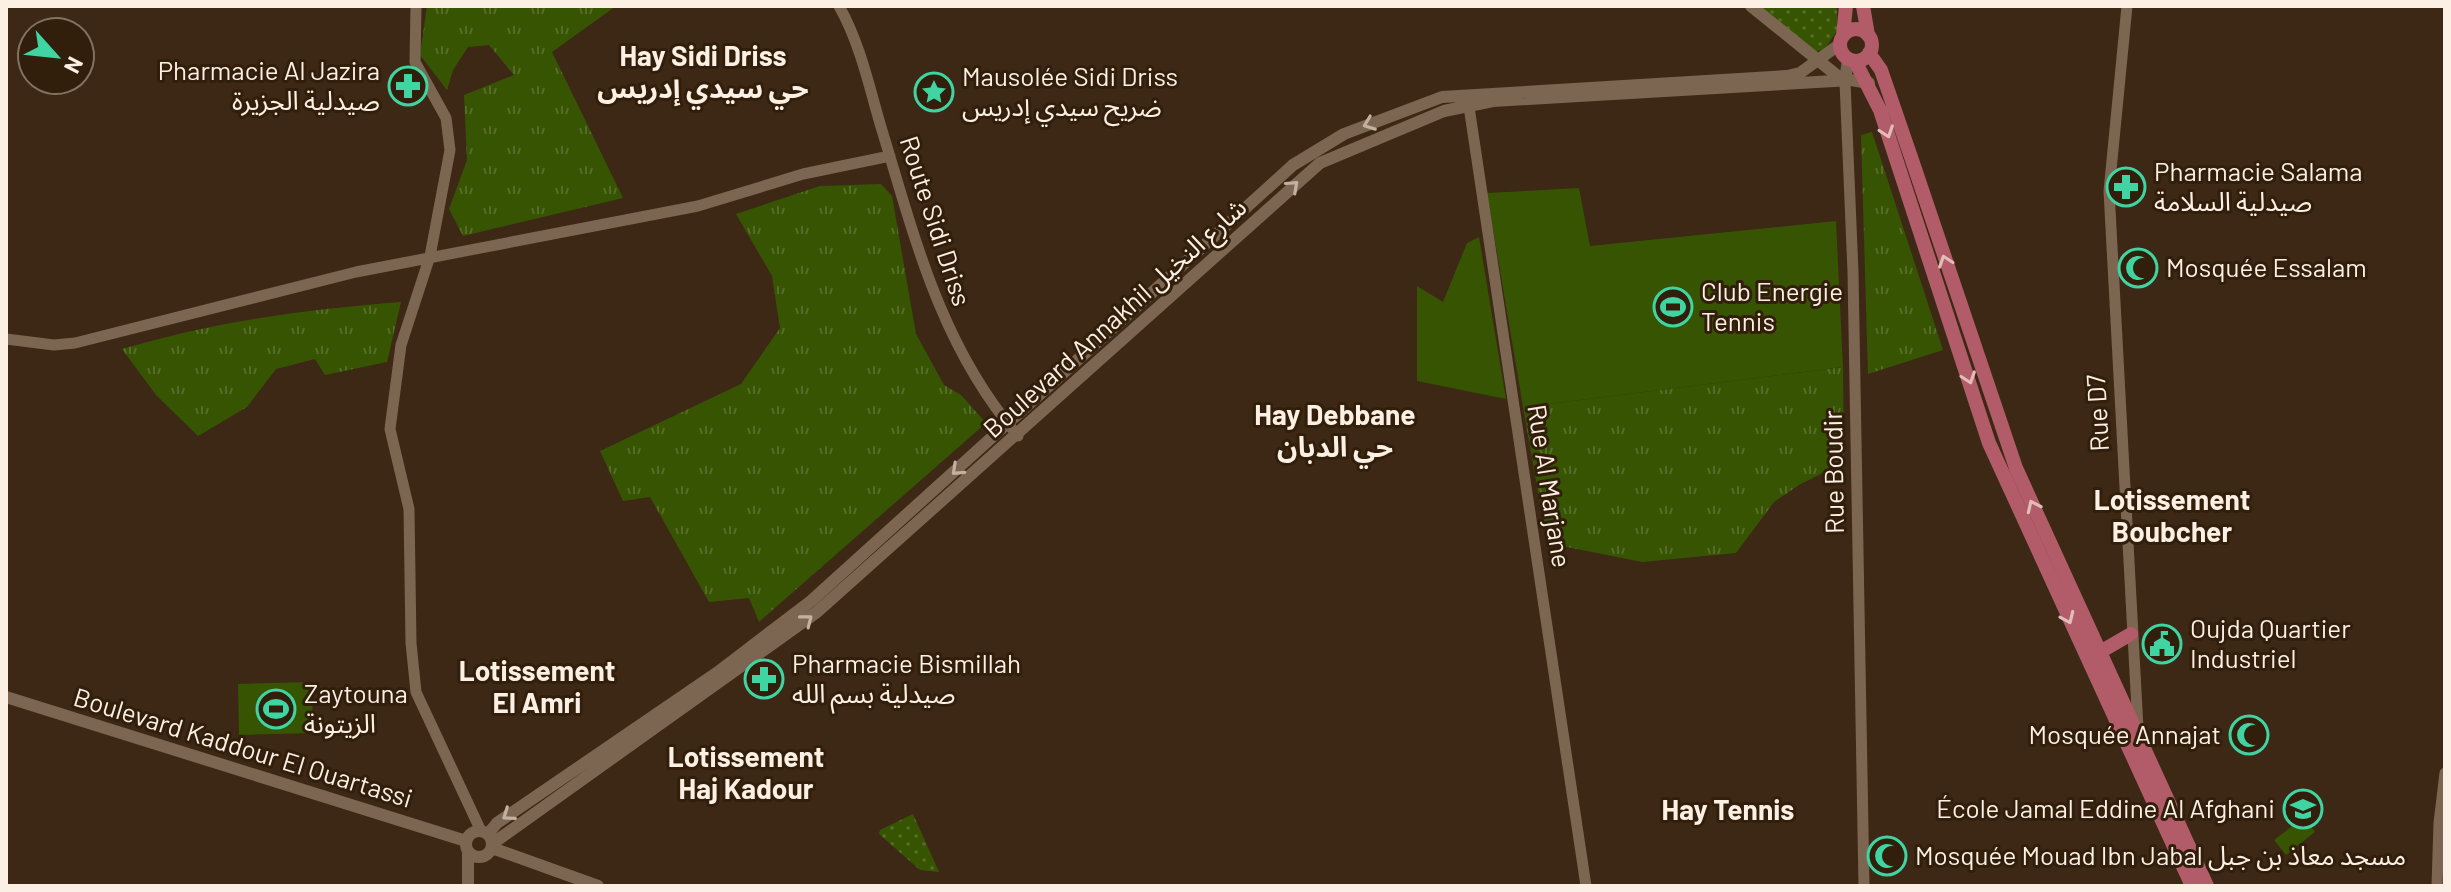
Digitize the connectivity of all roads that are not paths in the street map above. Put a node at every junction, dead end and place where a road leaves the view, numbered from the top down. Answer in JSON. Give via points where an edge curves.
{"nodes":[{"id":1,"x":416,"y":6,"type":"edge"},
{"id":2,"x":839,"y":6,"type":"edge"},
{"id":3,"x":1751,"y":6,"type":"edge"},
{"id":4,"x":1846,"y":6,"type":"edge"},
{"id":5,"x":1863,"y":6,"type":"edge"},
{"id":6,"x":2127,"y":6,"type":"edge"},
{"id":7,"x":1868,"y":35,"type":"junction"},
{"id":8,"x":1842,"y":40,"type":"junction"},
{"id":9,"x":1886,"y":51,"type":"dead end"},
{"id":10,"x":1869,"y":53,"type":"junction"},
{"id":11,"x":1851,"y":60,"type":"junction"},
{"id":12,"x":1818,"y":61,"type":"junction"},
{"id":13,"x":1880,"y":68,"type":"junction"},
{"id":14,"x":1845,"y":82,"type":"junction"},
{"id":15,"x":1869,"y":83,"type":"junction"},
{"id":16,"x":1468,"y":100,"type":"junction"},
{"id":17,"x":890,"y":156,"type":"junction"},
{"id":18,"x":430,"y":256,"type":"junction"},
{"id":19,"x":1963,"y":314,"type":"junction"},
{"id":20,"x":1948,"y":320,"type":"junction"},
{"id":21,"x":6,"y":339,"type":"edge"},
{"id":22,"x":1007,"y":423,"type":"junction"},
{"id":23,"x":1018,"y":436,"type":"junction"},
{"id":24,"x":2131,"y":634,"type":"junction"},
{"id":25,"x":2100,"y":652,"type":"junction"},
{"id":26,"x":6,"y":697,"type":"edge"},
{"id":27,"x":2131,"y":731,"type":"junction"},
{"id":28,"x":2445,"y":773,"type":"edge"},
{"id":29,"x":487,"y":843,"type":"junction"},
{"id":30,"x":467,"y":847,"type":"junction"},
{"id":31,"x":468,"y":885,"type":"edge"},
{"id":32,"x":598,"y":886,"type":"edge"},
{"id":33,"x":1586,"y":886,"type":"edge"},
{"id":34,"x":1864,"y":886,"type":"edge"},
{"id":35,"x":2192,"y":886,"type":"edge"},
{"id":36,"x":2207,"y":886,"type":"edge"},
{"id":37,"x":2437,"y":886,"type":"edge"}],
"edges":[{"from":1,"to":18,"type":"street","via":[[415,62],[446,118],[450,150]]},
{"from":2,"to":17,"type":"street","name":"Route Sidi Driss","via":[[861,58]]},
{"from":3,"to":12,"type":"main road"},
{"from":4,"to":8,"type":"main road"},
{"from":5,"to":7,"type":"main road"},
{"from":6,"to":24,"type":"street","name":"Rue D7","via":[[2109,191]]},
{"from":7,"to":8,"type":"main road","via":[[1855,29]]},
{"from":7,"to":10,"type":"main road"},
{"from":8,"to":11,"type":"main road"},
{"from":8,"to":12,"type":"main road","name":"Boulevard Annakhil شارع النخيل"},
{"from":9,"to":13,"type":"main road"},
{"from":10,"to":11,"type":"main road"},
{"from":10,"to":13,"type":"main road"},
{"from":11,"to":14,"type":"main road","name":"Rue Boudir"},
{"from":11,"to":15,"type":"main road"},
{"from":12,"to":14,"type":"main road"},
{"from":12,"to":16,"type":"main road","name":"Boulevard Annakhil شارع النخيل","via":[[1787,76]]},
{"from":19,"to":13,"type":"main road","one_way":true},
{"from":14,"to":15,"type":"main road","name":"Boulevard Annakhil شارع النخيل"},
{"from":14,"to":16,"type":"main road","name":"Boulevard Annakhil شارع النخيل"},
{"from":14,"to":34,"type":"street","name":"Rue Boudir"},
{"from":15,"to":20,"type":"main road","one_way":true},
{"from":16,"to":22,"type":"main road","name":"Boulevard Annakhil شارع النخيل","one_way":true,"via":[[1442,97],[1312,150]]},
{"from":23,"to":16,"type":"main road","name":"Boulevard Annakhil شارع النخيل","one_way":true,"via":[[1320,163]]},
{"from":16,"to":33,"type":"street","name":"Rue Al Marjane"},
{"from":17,"to":18,"type":"street","via":[[830,167],[698,206]]},
{"from":17,"to":22,"type":"street","name":"Route Sidi Driss","via":[[941,316]]},
{"from":18,"to":21,"type":"street","via":[[75,343]]},
{"from":18,"to":29,"type":"street","via":[[401,345],[390,429],[409,509],[416,692]]},
{"from":19,"to":20,"type":"main road"},
{"from":25,"to":19,"type":"main road","one_way":true,"via":[[2016,468]]},
{"from":20,"to":27,"type":"main road","one_way":true,"via":[[2008,488]]},
{"from":22,"to":23,"type":"street","name":"Route Sidi Driss"},
{"from":22,"to":29,"type":"main road","name":"Boulevard Annakhil شارع النخيل","one_way":true,"via":[[860,560],[775,630],[497,823]]},
{"from":29,"to":23,"type":"main road","name":"Boulevard Annakhil شارع النخيل","one_way":true,"via":[[807,620]]},
{"from":24,"to":25,"type":"main road"},
{"from":24,"to":27,"type":"street","name":"Rue D7"},
{"from":25,"to":27,"type":"main road"},
{"from":26,"to":30,"type":"main road","name":"Boulevard Kaddour El Ouartassi"},
{"from":27,"to":35,"type":"main road"},
{"from":27,"to":36,"type":"main road"},
{"from":28,"to":37,"type":"street"},
{"from":29,"to":30,"type":"main road","name":"Boulevard Kaddour El Ouartassi"},
{"from":29,"to":30,"type":"main road","via":[[472,833]]},
{"from":29,"to":31,"type":"main road"},
{"from":29,"to":32,"type":"main road","name":"Boulevard Kaddour El Ouartassi"},
{"from":30,"to":31,"type":"main road"}]}
